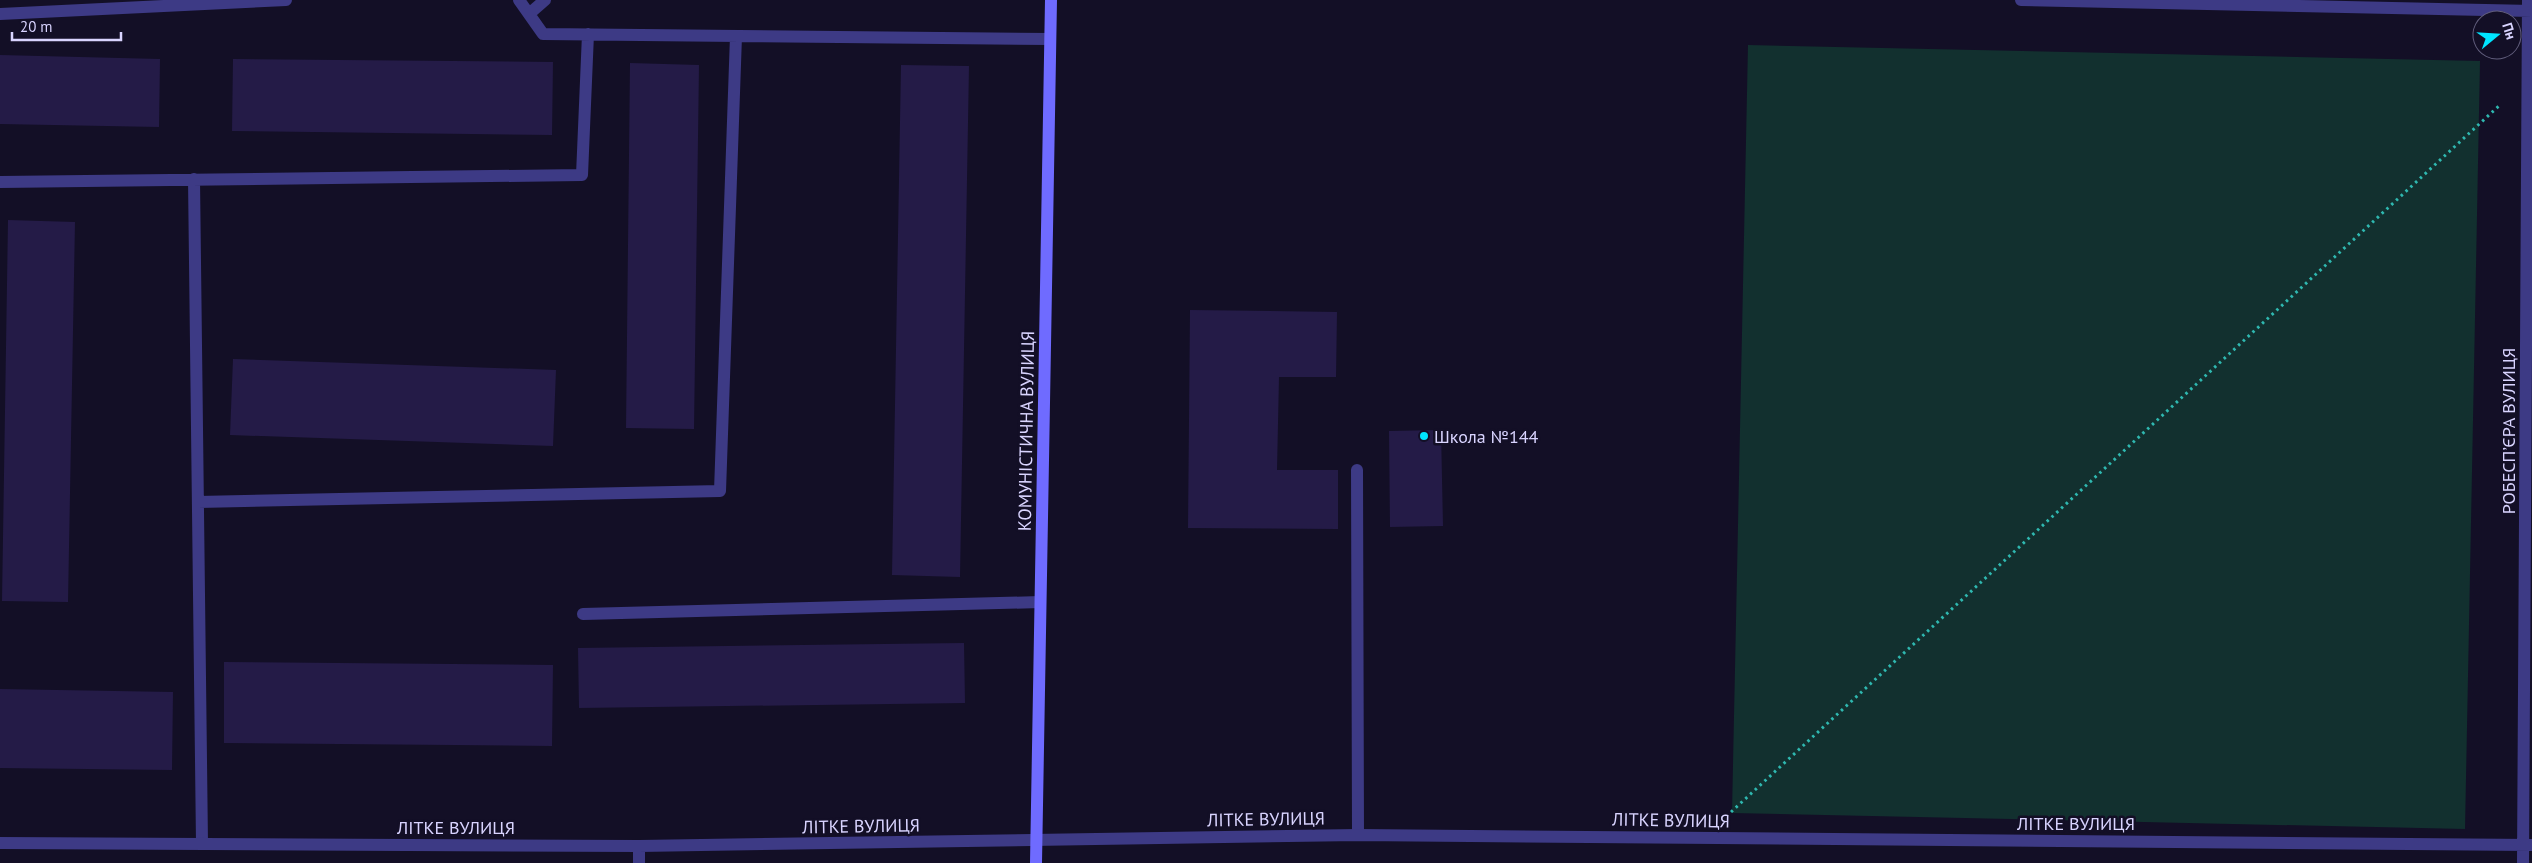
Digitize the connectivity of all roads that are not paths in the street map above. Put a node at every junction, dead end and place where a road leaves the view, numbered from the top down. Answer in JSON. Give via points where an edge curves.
{"nodes":[{"id":1,"x":286,"y":0,"type":"edge"},
{"id":2,"x":519,"y":0,"type":"edge"},
{"id":3,"x":544,"y":0,"type":"edge"},
{"id":4,"x":1051,"y":0,"type":"edge"},
{"id":5,"x":2021,"y":0,"type":"edge"},
{"id":6,"x":2529,"y":7,"type":"edge"},
{"id":7,"x":0,"y":14,"type":"edge"},
{"id":8,"x":529,"y":14,"type":"junction"},
{"id":9,"x":588,"y":34,"type":"junction"},
{"id":10,"x":736,"y":36,"type":"junction"},
{"id":11,"x":1050,"y":39,"type":"junction"},
{"id":12,"x":194,"y":179,"type":"junction"},
{"id":13,"x":0,"y":182,"type":"edge"},
{"id":14,"x":1357,"y":470,"type":"dead end"},
{"id":15,"x":198,"y":502,"type":"junction"},
{"id":16,"x":1040,"y":602,"type":"junction"},
{"id":17,"x":583,"y":614,"type":"dead end"},
{"id":18,"x":1358,"y":835,"type":"junction"},
{"id":19,"x":1036,"y":841,"type":"junction"},
{"id":20,"x":0,"y":842,"type":"edge"},
{"id":21,"x":202,"y":844,"type":"junction"},
{"id":22,"x":2527,"y":845,"type":"edge"},
{"id":23,"x":639,"y":846,"type":"junction"},
{"id":24,"x":639,"y":863,"type":"edge"},
{"id":25,"x":1036,"y":863,"type":"edge"},
{"id":26,"x":2523,"y":863,"type":"edge"}],
"edges":[{"from":1,"to":7,"type":"street"},
{"from":2,"to":8,"type":"street"},
{"from":3,"to":8,"type":"street"},
{"from":4,"to":11,"type":"street","name":"КОМУНІСТИЧНА ВУЛИЦЯ"},
{"from":5,"to":6,"type":"street"},
{"from":6,"to":22,"type":"street","name":"РОБЕСП’ЄРА ВУЛИЦЯ"},
{"from":8,"to":9,"type":"street","via":[[544,34]]},
{"from":9,"to":10,"type":"street"},
{"from":9,"to":12,"type":"street","via":[[582,175]]},
{"from":10,"to":11,"type":"street"},
{"from":10,"to":15,"type":"street","via":[[720,491]]},
{"from":11,"to":16,"type":"street","name":"КОМУНІСТИЧНА ВУЛИЦЯ"},
{"from":12,"to":13,"type":"street"},
{"from":12,"to":15,"type":"street"},
{"from":14,"to":18,"type":"street"},
{"from":15,"to":21,"type":"street"},
{"from":16,"to":17,"type":"street"},
{"from":16,"to":19,"type":"street","name":"КОМУНІСТИЧНА ВУЛИЦЯ"},
{"from":18,"to":19,"type":"street","name":"ЛІТКЕ ВУЛИЦЯ"},
{"from":18,"to":22,"type":"street","name":"ЛІТКЕ ВУЛИЦЯ"},
{"from":19,"to":23,"type":"street","name":"ЛІТКЕ ВУЛИЦЯ"},
{"from":19,"to":25,"type":"street","name":"КОМУНІСТИЧНА ВУЛИЦЯ"},
{"from":20,"to":21,"type":"street","name":"ЛІТКЕ ВУЛИЦЯ"},
{"from":21,"to":23,"type":"street","name":"ЛІТКЕ ВУЛИЦЯ"},
{"from":22,"to":26,"type":"street","name":"РОБЕСП’ЄРА ВУЛИЦЯ"},
{"from":23,"to":24,"type":"street"}]}
